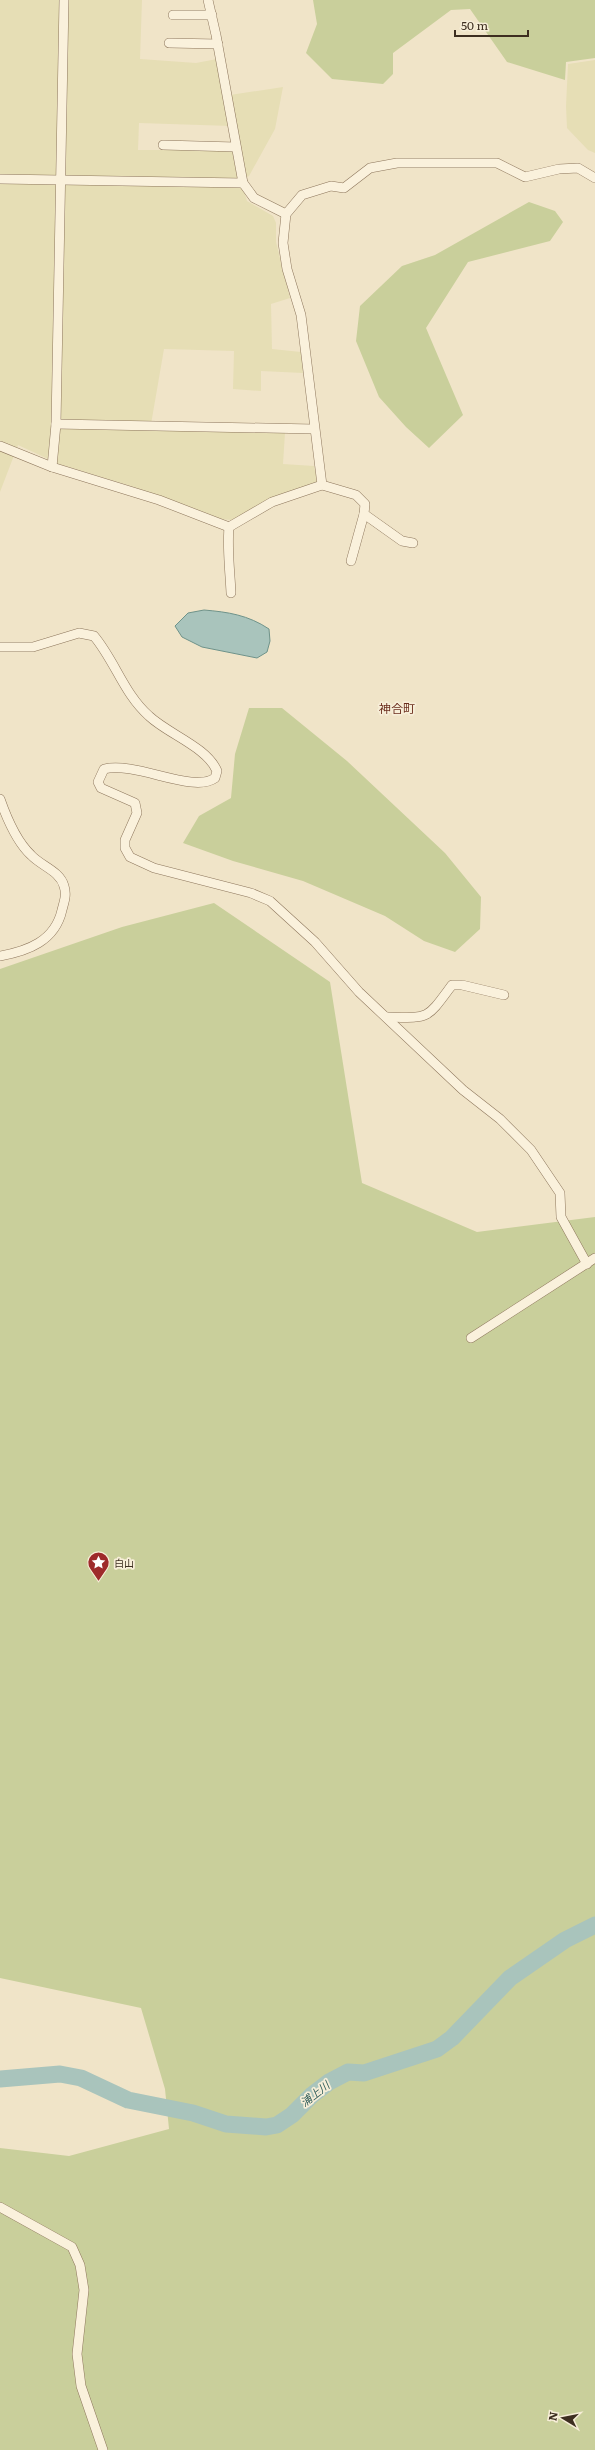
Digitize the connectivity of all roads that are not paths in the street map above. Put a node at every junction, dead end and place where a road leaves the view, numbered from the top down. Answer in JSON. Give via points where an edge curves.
{"nodes":[{"id":1,"x":64,"y":0,"type":"edge"},
{"id":2,"x":208,"y":0,"type":"edge"},
{"id":3,"x":173,"y":15,"type":"dead end"},
{"id":4,"x":212,"y":15,"type":"junction"},
{"id":5,"x":169,"y":43,"type":"dead end"},
{"id":6,"x":218,"y":44,"type":"junction"},
{"id":7,"x":163,"y":145,"type":"dead end"},
{"id":8,"x":236,"y":146,"type":"junction"},
{"id":9,"x":595,"y":178,"type":"edge"},
{"id":10,"x":0,"y":179,"type":"edge"},
{"id":11,"x":60,"y":180,"type":"junction"},
{"id":12,"x":243,"y":183,"type":"junction"},
{"id":13,"x":286,"y":214,"type":"junction"},
{"id":14,"x":56,"y":424,"type":"junction"},
{"id":15,"x":314,"y":429,"type":"junction"},
{"id":16,"x":0,"y":446,"type":"edge"},
{"id":17,"x":52,"y":467,"type":"junction"},
{"id":18,"x":322,"y":485,"type":"junction"},
{"id":19,"x":364,"y":514,"type":"junction"},
{"id":20,"x":228,"y":527,"type":"junction"},
{"id":21,"x":413,"y":543,"type":"dead end"},
{"id":22,"x":351,"y":561,"type":"dead end"},
{"id":23,"x":231,"y":593,"type":"dead end"},
{"id":24,"x":0,"y":647,"type":"edge"},
{"id":25,"x":0,"y":799,"type":"edge"},
{"id":26,"x":0,"y":956,"type":"edge"},
{"id":27,"x":504,"y":995,"type":"dead end"},
{"id":28,"x":387,"y":1017,"type":"junction"},
{"id":29,"x":595,"y":1258,"type":"edge"},
{"id":30,"x":587,"y":1264,"type":"junction"},
{"id":31,"x":471,"y":1338,"type":"dead end"},
{"id":32,"x":0,"y":2207,"type":"edge"},
{"id":33,"x":103,"y":2450,"type":"edge"}],
"edges":[{"from":1,"to":11,"type":"street"},
{"from":2,"to":4,"type":"street"},
{"from":3,"to":4,"type":"street"},
{"from":4,"to":6,"type":"street"},
{"from":5,"to":6,"type":"street"},
{"from":6,"to":8,"type":"street"},
{"from":7,"to":8,"type":"street"},
{"from":8,"to":12,"type":"street"},
{"from":9,"to":13,"type":"street","via":[[578,168],[525,176],[497,163],[397,163],[370,168],[344,188],[331,186],[302,195]]},
{"from":10,"to":11,"type":"street"},
{"from":11,"to":12,"type":"street"},
{"from":11,"to":14,"type":"street"},
{"from":12,"to":13,"type":"street","via":[[254,198]]},
{"from":13,"to":15,"type":"street","via":[[283,243],[287,269],[301,314]]},
{"from":14,"to":15,"type":"street"},
{"from":14,"to":17,"type":"street"},
{"from":15,"to":18,"type":"street"},
{"from":16,"to":17,"type":"street"},
{"from":17,"to":20,"type":"street","via":[[160,500]]},
{"from":18,"to":19,"type":"street","via":[[361,498],[365,504]]},
{"from":18,"to":20,"type":"street","via":[[272,502]]},
{"from":19,"to":21,"type":"street","via":[[402,540]]},
{"from":19,"to":22,"type":"street"},
{"from":20,"to":23,"type":"street"},
{"from":24,"to":28,"type":"street","via":[[33,647],[79,633],[94,636],[132,698],[170,733],[207,755],[217,771],[215,778],[209,783],[196,784],[150,772],[111,767],[104,769],[98,782],[100,788],[137,806],[125,840],[125,848],[130,857],[154,868],[251,893],[270,901],[315,942],[359,992]]},
{"from":25,"to":26,"type":"street","via":[[19,842],[32,856],[57,875],[64,886],[66,897],[56,929],[43,941],[20,952]]},
{"from":27,"to":28,"type":"street","via":[[462,985],[452,986],[432,1012],[422,1018]]},
{"from":28,"to":30,"type":"street","via":[[463,1090],[500,1119],[531,1150],[560,1193],[561,1217]]},
{"from":29,"to":30,"type":"street"},
{"from":30,"to":31,"type":"street"},
{"from":32,"to":33,"type":"street","via":[[72,2247],[80,2265],[84,2290],[77,2354],[81,2386]]}]}
